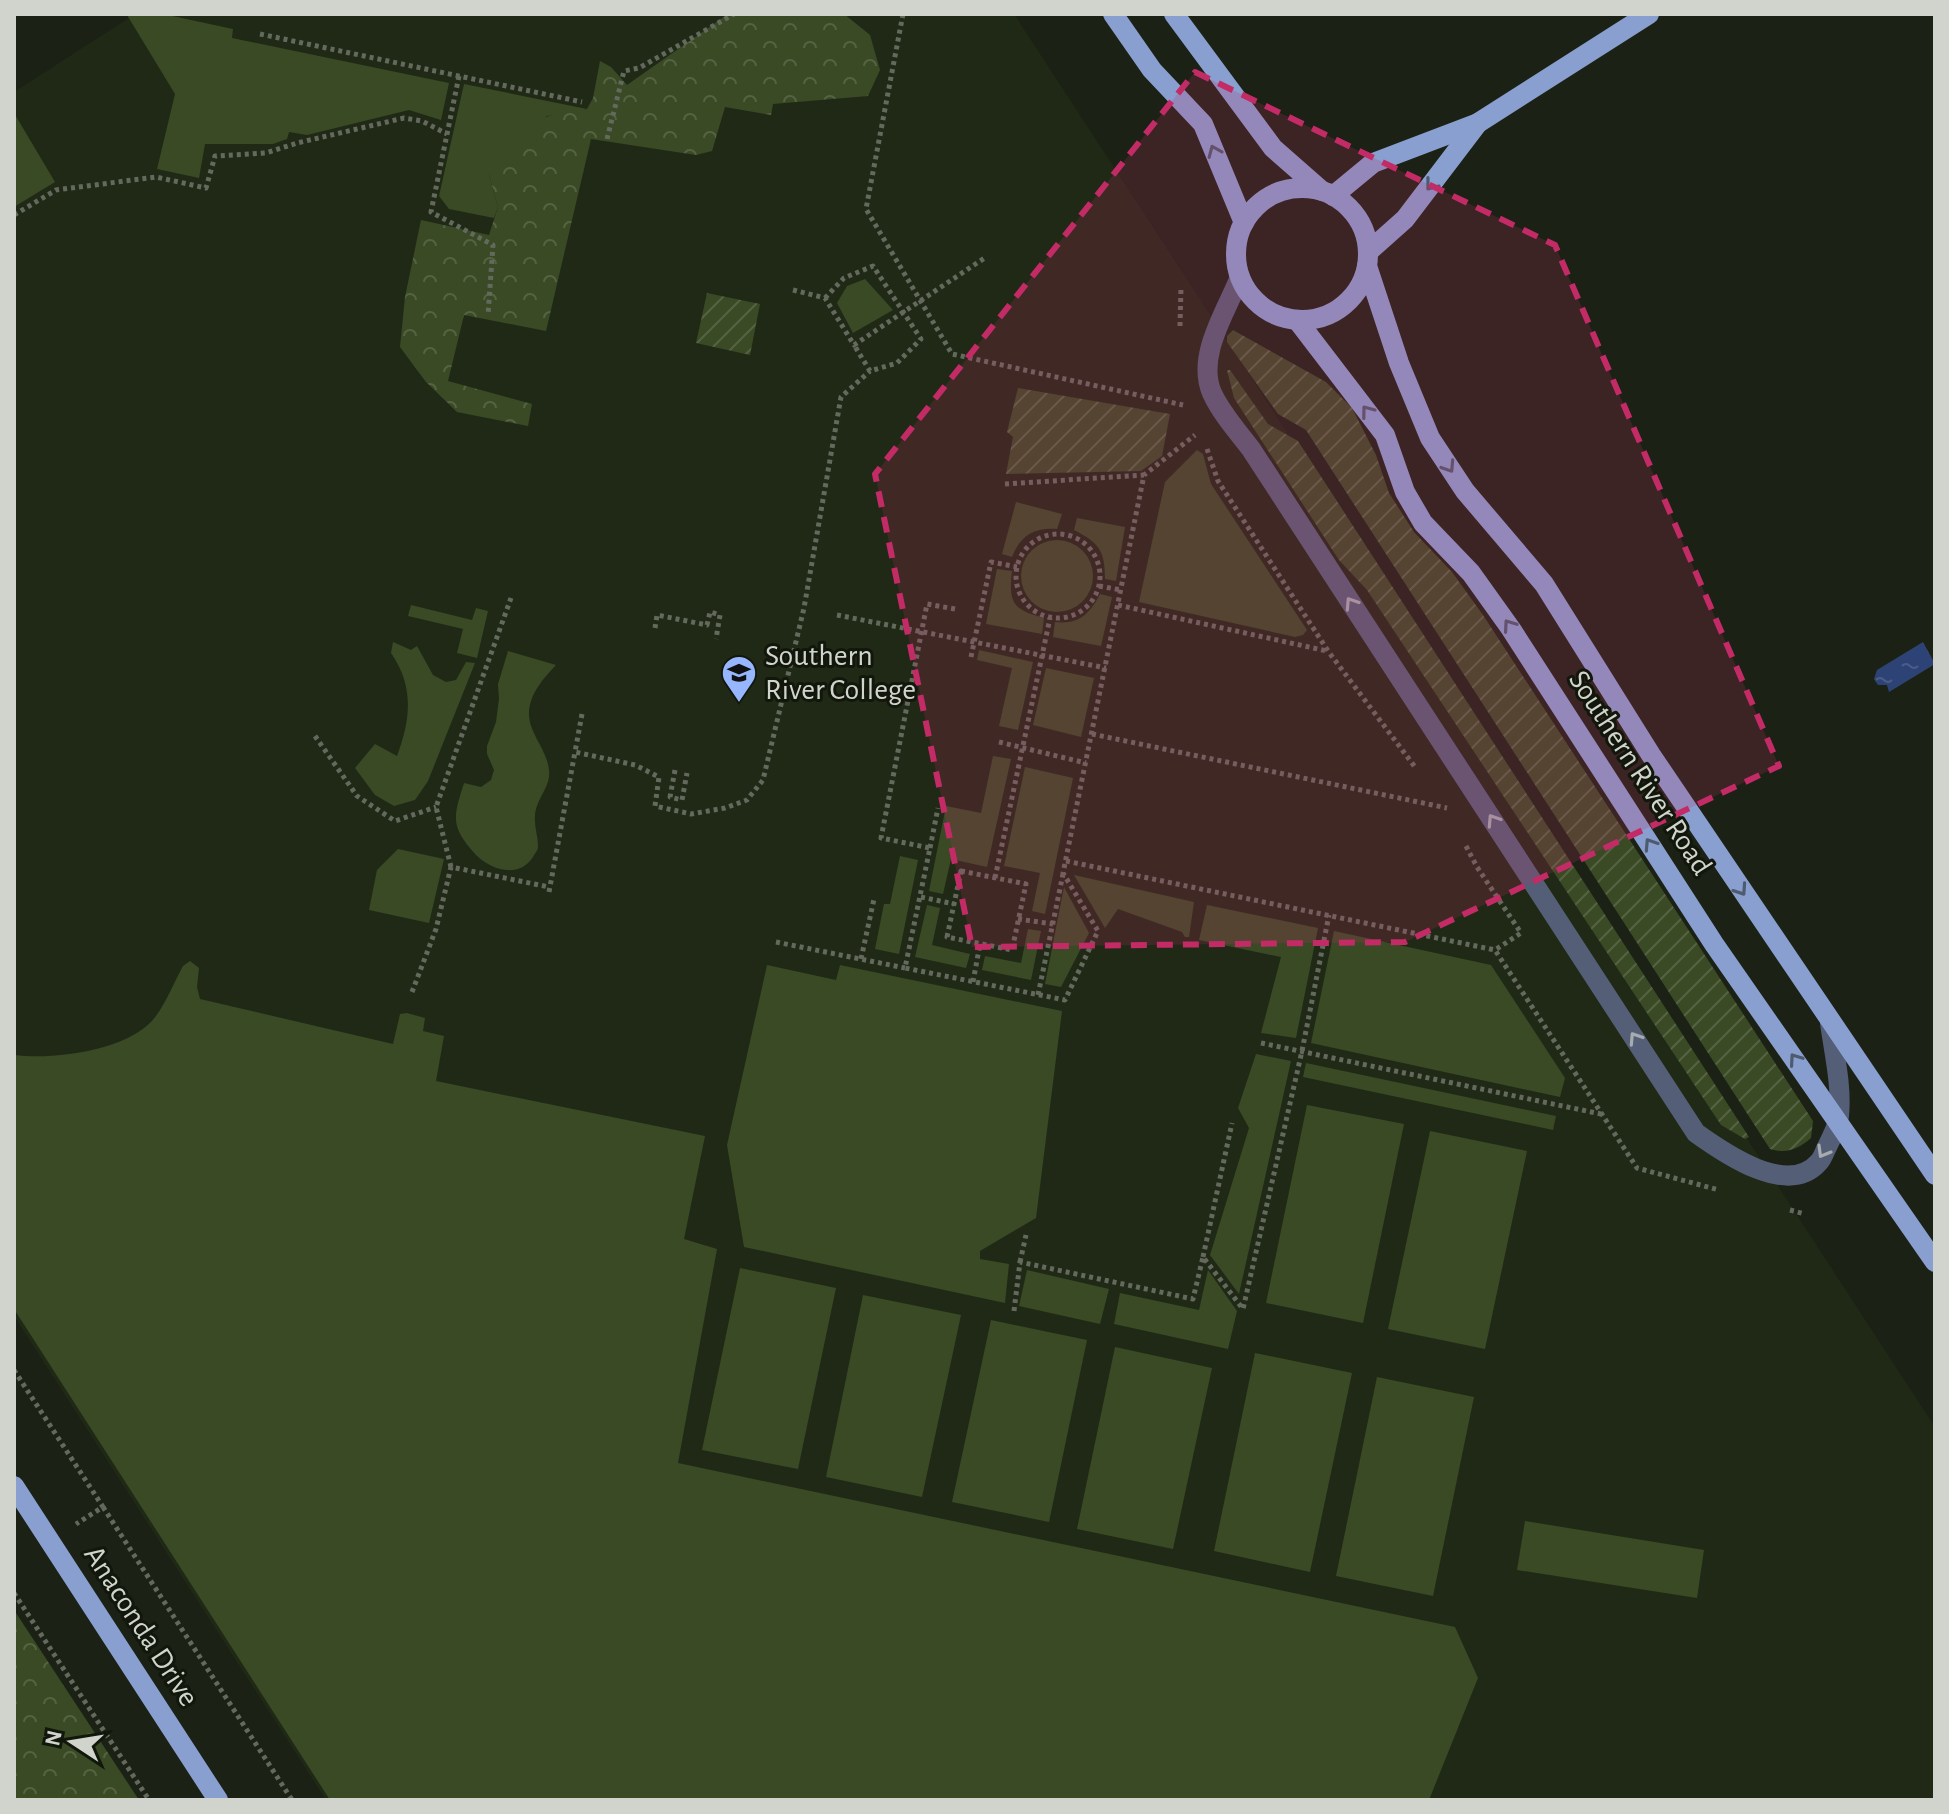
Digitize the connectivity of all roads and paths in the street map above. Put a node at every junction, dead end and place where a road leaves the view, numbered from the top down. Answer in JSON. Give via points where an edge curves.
{"nodes":[{"id":1,"x":734,"y":14,"type":"edge"},
{"id":2,"x":903,"y":14,"type":"edge"},
{"id":3,"x":1113,"y":14,"type":"edge"},
{"id":4,"x":1174,"y":14,"type":"edge"},
{"id":5,"x":1649,"y":14,"type":"edge"},
{"id":6,"x":260,"y":34,"type":"dead end"},
{"id":7,"x":459,"y":76,"type":"junction"},
{"id":8,"x":582,"y":102,"type":"dead end"},
{"id":9,"x":1478,"y":123,"type":"junction"},
{"id":10,"x":447,"y":134,"type":"junction"},
{"id":11,"x":607,"y":139,"type":"dead end"},
{"id":12,"x":1328,"y":194,"type":"junction"},
{"id":13,"x":14,"y":215,"type":"edge"},
{"id":14,"x":1244,"y":223,"type":"junction"},
{"id":15,"x":986,"y":257,"type":"dead end"},
{"id":16,"x":1368,"y":259,"type":"junction"},
{"id":17,"x":1240,"y":277,"type":"junction"},
{"id":18,"x":793,"y":290,"type":"dead end"},
{"id":19,"x":825,"y":298,"type":"junction"},
{"id":20,"x":919,"y":299,"type":"junction"},
{"id":21,"x":904,"y":310,"type":"junction"},
{"id":22,"x":488,"y":315,"type":"dead end"},
{"id":23,"x":1297,"y":320,"type":"junction"},
{"id":24,"x":854,"y":345,"type":"junction"},
{"id":25,"x":870,"y":371,"type":"junction"},
{"id":26,"x":1184,"y":405,"type":"dead end"},
{"id":27,"x":1195,"y":435,"type":"dead end"},
{"id":28,"x":1206,"y":446,"type":"dead end"},
{"id":29,"x":1144,"y":475,"type":"junction"},
{"id":30,"x":1005,"y":484,"type":"dead end"},
{"id":31,"x":1017,"y":567,"type":"junction"},
{"id":32,"x":1099,"y":586,"type":"junction"},
{"id":33,"x":1121,"y":590,"type":"junction"},
{"id":34,"x":511,"y":598,"type":"dead end"},
{"id":35,"x":1118,"y":605,"type":"junction"},
{"id":36,"x":955,"y":609,"type":"dead end"},
{"id":37,"x":837,"y":615,"type":"dead end"},
{"id":38,"x":1050,"y":618,"type":"junction"},
{"id":39,"x":655,"y":628,"type":"dead end"},
{"id":40,"x":923,"y":632,"type":"junction"},
{"id":41,"x":716,"y":639,"type":"dead end"},
{"id":42,"x":974,"y":642,"type":"junction"},
{"id":43,"x":1328,"y":651,"type":"junction"},
{"id":44,"x":1042,"y":655,"type":"junction"},
{"id":45,"x":971,"y":657,"type":"dead end"},
{"id":46,"x":1106,"y":668,"type":"junction"},
{"id":47,"x":582,"y":714,"type":"dead end"},
{"id":48,"x":1092,"y":734,"type":"junction"},
{"id":49,"x":315,"y":736,"type":"dead end"},
{"id":50,"x":999,"y":742,"type":"dead end"},
{"id":51,"x":1022,"y":747,"type":"junction"},
{"id":52,"x":575,"y":752,"type":"junction"},
{"id":53,"x":1086,"y":763,"type":"junction"},
{"id":54,"x":675,"y":770,"type":"dead end"},
{"id":55,"x":687,"y":773,"type":"dead end"},
{"id":56,"x":1420,"y":774,"type":"dead end"},
{"id":57,"x":1438,"y":797,"type":"dead end"},
{"id":58,"x":436,"y":807,"type":"junction"},
{"id":59,"x":938,"y":808,"type":"dead end"},
{"id":60,"x":1448,"y":808,"type":"junction"},
{"id":61,"x":1453,"y":820,"type":"dead end"},
{"id":62,"x":1465,"y":844,"type":"dead end"},
{"id":63,"x":930,"y":848,"type":"junction"},
{"id":64,"x":1066,"y":861,"type":"junction"},
{"id":65,"x":451,"y":867,"type":"junction"},
{"id":66,"x":1063,"y":873,"type":"junction"},
{"id":67,"x":995,"y":878,"type":"junction"},
{"id":68,"x":921,"y":897,"type":"junction"},
{"id":69,"x":874,"y":899,"type":"dead end"},
{"id":70,"x":954,"y":904,"type":"junction"},
{"id":71,"x":1329,"y":915,"type":"junction"},
{"id":72,"x":1018,"y":919,"type":"junction"},
{"id":73,"x":1053,"y":924,"type":"junction"},
{"id":74,"x":776,"y":942,"type":"dead end"},
{"id":75,"x":980,"y":944,"type":"junction"},
{"id":76,"x":1495,"y":950,"type":"junction"},
{"id":77,"x":861,"y":959,"type":"junction"},
{"id":78,"x":905,"y":968,"type":"junction"},
{"id":79,"x":973,"y":982,"type":"junction"},
{"id":80,"x":412,"y":992,"type":"dead end"},
{"id":81,"x":1038,"y":995,"type":"junction"},
{"id":82,"x":1830,"y":1023,"type":"junction"},
{"id":83,"x":1261,"y":1043,"type":"dead end"},
{"id":84,"x":1302,"y":1051,"type":"junction"},
{"id":85,"x":1602,"y":1114,"type":"junction"},
{"id":86,"x":1839,"y":1121,"type":"junction"},
{"id":87,"x":1232,"y":1123,"type":"dead end"},
{"id":88,"x":1935,"y":1175,"type":"edge"},
{"id":89,"x":1729,"y":1193,"type":"dead end"},
{"id":90,"x":1790,"y":1209,"type":"dead end"},
{"id":91,"x":1805,"y":1214,"type":"dead end"},
{"id":92,"x":1026,"y":1235,"type":"dead end"},
{"id":93,"x":1203,"y":1257,"type":"junction"},
{"id":94,"x":1020,"y":1262,"type":"junction"},
{"id":95,"x":1935,"y":1262,"type":"edge"},
{"id":96,"x":1014,"y":1311,"type":"dead end"},
{"id":97,"x":14,"y":1370,"type":"edge"},
{"id":98,"x":14,"y":1486,"type":"edge"},
{"id":99,"x":103,"y":1507,"type":"junction"},
{"id":100,"x":50,"y":1541,"type":"junction"},
{"id":101,"x":14,"y":1593,"type":"edge"},
{"id":102,"x":149,"y":1800,"type":"edge"},
{"id":103,"x":218,"y":1800,"type":"edge"},
{"id":104,"x":292,"y":1800,"type":"edge"}],
"edges":[{"from":1,"to":11,"type":"path","via":[[639,68],[624,71]]},
{"from":2,"to":20,"type":"path","via":[[866,209]]},
{"from":14,"to":3,"type":"main road","one_way":true,"via":[[1203,124],[1152,70]]},
{"from":4,"to":12,"type":"main road","via":[[1273,148]]},
{"from":5,"to":9,"type":"main road"},
{"from":6,"to":7,"type":"path"},
{"from":7,"to":8,"type":"path"},
{"from":7,"to":10,"type":"path"},
{"from":9,"to":12,"type":"main road","via":[[1373,163]]},
{"from":9,"to":16,"type":"main road","one_way":true},
{"from":10,"to":13,"type":"path","via":[[404,118],[266,153],[215,156],[206,188],[156,177],[56,190]]},
{"from":10,"to":22,"type":"path","via":[[431,212],[493,245]]},
{"from":12,"to":14,"type":"main road","via":[[1287,190],[1270,197]]},
{"from":12,"to":16,"type":"main road","via":[[1358,219]]},
{"from":14,"to":17,"type":"main road","via":[[1238,240]]},
{"from":15,"to":20,"type":"path"},
{"from":16,"to":23,"type":"main road","via":[[1361,285],[1350,300],[1316,319]]},
{"from":16,"to":82,"type":"main road","name":"Southern River Road","one_way":true,"via":[[1399,363],[1430,438],[1465,491],[1544,584]]},
{"from":17,"to":23,"type":"main road","via":[[1262,307]]},
{"from":86,"to":17,"type":"lane","one_way":true,"via":[[1820,1161],[1805,1172],[1762,1171],[1696,1133],[1213,396],[1207,379],[1208,348]]},
{"from":18,"to":19,"type":"path"},
{"from":19,"to":21,"type":"path","via":[[844,278],[873,266]]},
{"from":19,"to":24,"type":"path"},
{"from":20,"to":21,"type":"path"},
{"from":20,"to":26,"type":"path","via":[[952,354]]},
{"from":21,"to":24,"type":"path"},
{"from":21,"to":25,"type":"path","via":[[921,339],[897,363]]},
{"from":86,"to":23,"type":"main road","name":"Southern River Road","one_way":true,"via":[[1714,944],[1511,629],[1471,573],[1423,523],[1405,492],[1385,435]]},
{"from":24,"to":25,"type":"path"},
{"from":25,"to":52,"type":"path","via":[[841,397],[804,608],[763,780],[747,800],[691,814],[655,806],[659,777],[635,765]]},
{"from":27,"to":29,"type":"path"},
{"from":28,"to":43,"type":"path","via":[[1218,481]]},
{"from":29,"to":30,"type":"path"},
{"from":29,"to":33,"type":"path"},
{"from":31,"to":32,"type":"path","via":[[1041,538],[1067,535],[1080,540],[1097,560]]},
{"from":31,"to":38,"type":"path","via":[[1019,594],[1038,614]]},
{"from":31,"to":42,"type":"path","via":[[991,562]]},
{"from":32,"to":33,"type":"path"},
{"from":32,"to":38,"type":"path","via":[[1086,608]]},
{"from":33,"to":35,"type":"path"},
{"from":34,"to":58,"type":"path"},
{"from":35,"to":43,"type":"path"},
{"from":35,"to":46,"type":"path"},
{"from":36,"to":40,"type":"path","via":[[927,604]]},
{"from":37,"to":40,"type":"path"},
{"from":38,"to":44,"type":"path"},
{"from":39,"to":41,"type":"path","via":[[657,615],[707,625],[710,612],[720,615]]},
{"from":40,"to":42,"type":"path"},
{"from":40,"to":63,"type":"path","via":[[881,838]]},
{"from":42,"to":44,"type":"path"},
{"from":42,"to":45,"type":"path"},
{"from":43,"to":56,"type":"path"},
{"from":44,"to":46,"type":"path"},
{"from":44,"to":51,"type":"path"},
{"from":46,"to":48,"type":"path"},
{"from":47,"to":52,"type":"path"},
{"from":48,"to":53,"type":"path"},
{"from":48,"to":60,"type":"path"},
{"from":49,"to":58,"type":"path","via":[[357,796],[395,821]]},
{"from":50,"to":51,"type":"path"},
{"from":51,"to":53,"type":"path"},
{"from":51,"to":67,"type":"path"},
{"from":52,"to":65,"type":"path","via":[[549,890]]},
{"from":53,"to":64,"type":"path"},
{"from":54,"to":55,"type":"path","via":[[670,797],[682,800]]},
{"from":57,"to":60,"type":"path"},
{"from":58,"to":65,"type":"path"},
{"from":59,"to":63,"type":"path"},
{"from":60,"to":61,"type":"path"},
{"from":62,"to":76,"type":"path","via":[[1521,933]]},
{"from":63,"to":68,"type":"path"},
{"from":64,"to":66,"type":"path"},
{"from":64,"to":71,"type":"path"},
{"from":65,"to":80,"type":"path","via":[[436,929]]},
{"from":66,"to":73,"type":"path"},
{"from":66,"to":81,"type":"path","via":[[1098,931],[1065,1000]]},
{"from":67,"to":70,"type":"path","via":[[961,871]]},
{"from":67,"to":72,"type":"path","via":[[1026,884]]},
{"from":68,"to":70,"type":"path"},
{"from":68,"to":78,"type":"path"},
{"from":69,"to":77,"type":"path"},
{"from":70,"to":75,"type":"path","via":[[947,937]]},
{"from":71,"to":76,"type":"path"},
{"from":71,"to":84,"type":"path"},
{"from":72,"to":73,"type":"path"},
{"from":72,"to":75,"type":"path","via":[[1012,950]]},
{"from":73,"to":81,"type":"path"},
{"from":74,"to":77,"type":"path"},
{"from":75,"to":79,"type":"path"},
{"from":76,"to":85,"type":"path"},
{"from":77,"to":78,"type":"path"},
{"from":78,"to":79,"type":"path"},
{"from":79,"to":81,"type":"path"},
{"from":82,"to":86,"type":"lane"},
{"from":82,"to":88,"type":"main road","name":"Southern River Road"},
{"from":83,"to":84,"type":"path"},
{"from":84,"to":85,"type":"path"},
{"from":84,"to":93,"type":"path","via":[[1243,1309]]},
{"from":85,"to":89,"type":"path","via":[[1637,1168]]},
{"from":86,"to":95,"type":"main road","name":"Southern River Road"},
{"from":87,"to":93,"type":"path"},
{"from":90,"to":91,"type":"path"},
{"from":92,"to":94,"type":"path"},
{"from":93,"to":94,"type":"path","via":[[1193,1299]]},
{"from":94,"to":96,"type":"path"},
{"from":97,"to":99,"type":"path"},
{"from":98,"to":100,"type":"main road","name":"Anaconda Drive"},
{"from":99,"to":100,"type":"path"},
{"from":99,"to":104,"type":"path"},
{"from":100,"to":103,"type":"main road","name":"Anaconda Drive"},
{"from":101,"to":102,"type":"path"}]}
